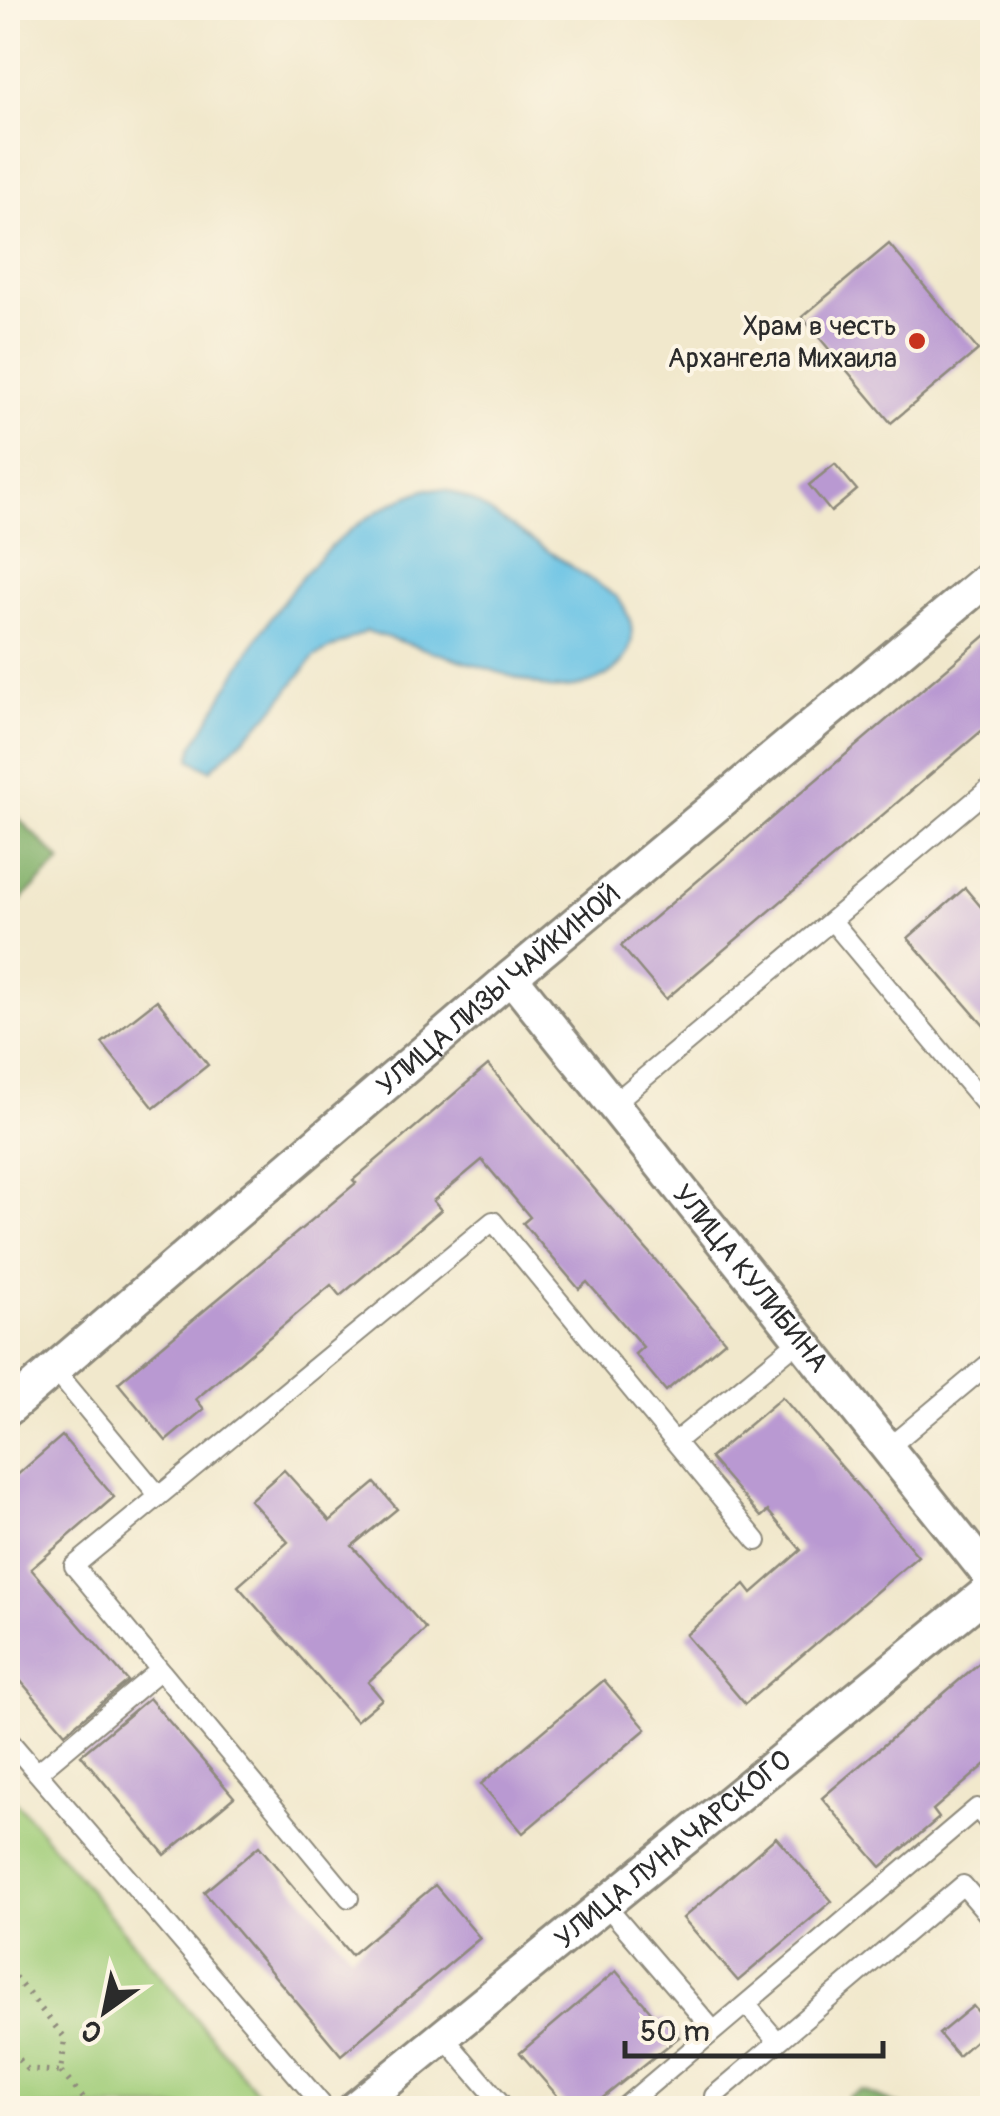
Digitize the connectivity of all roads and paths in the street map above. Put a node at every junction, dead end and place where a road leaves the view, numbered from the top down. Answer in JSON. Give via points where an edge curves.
{"nodes":[{"id":1,"x":992,"y":575,"type":"edge"},
{"id":2,"x":992,"y":786,"type":"edge"},
{"id":3,"x":832,"y":920,"type":"junction"},
{"id":4,"x":511,"y":977,"type":"junction"},
{"id":5,"x":613,"y":1104,"type":"junction"},
{"id":6,"x":992,"y":1112,"type":"edge"},
{"id":7,"x":801,"y":1339,"type":"junction"},
{"id":8,"x":992,"y":1361,"type":"edge"},
{"id":9,"x":54,"y":1369,"type":"junction"},
{"id":10,"x":8,"y":1409,"type":"edge"},
{"id":11,"x":676,"y":1442,"type":"junction"},
{"id":12,"x":888,"y":1448,"type":"junction"},
{"id":13,"x":159,"y":1496,"type":"junction"},
{"id":14,"x":758,"y":1541,"type":"dead end"},
{"id":15,"x":992,"y":1579,"type":"edge"},
{"id":16,"x":992,"y":1588,"type":"edge"},
{"id":17,"x":160,"y":1670,"type":"junction"},
{"id":18,"x":8,"y":1738,"type":"edge"},
{"id":19,"x":37,"y":1773,"type":"junction"},
{"id":20,"x":992,"y":1826,"type":"edge"},
{"id":21,"x":349,"y":1898,"type":"dead end"},
{"id":22,"x":606,"y":1904,"type":"junction"},
{"id":23,"x":992,"y":1919,"type":"edge"},
{"id":24,"x":8,"y":1969,"type":"edge"},
{"id":25,"x":746,"y":2004,"type":"junction"},
{"id":26,"x":714,"y":2031,"type":"junction"},
{"id":27,"x":444,"y":2036,"type":"junction"},
{"id":28,"x":778,"y":2042,"type":"junction"},
{"id":29,"x":8,"y":2045,"type":"edge"},
{"id":30,"x":61,"y":2072,"type":"junction"},
{"id":31,"x":714,"y":2096,"type":"dead end"},
{"id":32,"x":92,"y":2108,"type":"edge"},
{"id":33,"x":325,"y":2108,"type":"edge"},
{"id":34,"x":355,"y":2108,"type":"edge"},
{"id":35,"x":505,"y":2108,"type":"edge"},
{"id":36,"x":623,"y":2108,"type":"edge"}],
"edges":[{"from":1,"to":4,"type":"street","name":"УЛИЦА ЛИЗЫ ЧАЙКИНОЙ"},
{"from":2,"to":3,"type":"lane"},
{"from":3,"to":5,"type":"lane"},
{"from":3,"to":6,"type":"lane"},
{"from":4,"to":5,"type":"street","name":"УЛИЦА КУЛИБИНА"},
{"from":4,"to":9,"type":"street","name":"УЛИЦА ЛИЗЫ ЧАЙКИНОЙ"},
{"from":5,"to":7,"type":"street","name":"УЛИЦА КУЛИБИНА"},
{"from":7,"to":11,"type":"lane"},
{"from":7,"to":12,"type":"street","name":"УЛИЦА КУЛИБИНА"},
{"from":8,"to":12,"type":"lane"},
{"from":9,"to":10,"type":"street","name":"УЛИЦА ЛИЗЫ ЧАЙКИНОЙ"},
{"from":9,"to":13,"type":"lane"},
{"from":11,"to":13,"type":"lane","via":[[493,1221]]},
{"from":11,"to":14,"type":"lane"},
{"from":12,"to":15,"type":"street","name":"УЛИЦА КУЛИБИНА"},
{"from":13,"to":17,"type":"lane","via":[[74,1566]]},
{"from":16,"to":22,"type":"street","name":"УЛИЦА ЛУНАЧАРСКОГО"},
{"from":17,"to":19,"type":"lane"},
{"from":17,"to":21,"type":"lane"},
{"from":18,"to":19,"type":"lane"},
{"from":19,"to":33,"type":"lane"},
{"from":20,"to":25,"type":"lane","via":[[977,1808]]},
{"from":22,"to":26,"type":"lane"},
{"from":22,"to":27,"type":"street","name":"УЛИЦА ЛУНАЧАРСКОГО"},
{"from":23,"to":28,"type":"lane","via":[[963,1885]]},
{"from":24,"to":30,"type":"path","via":[[65,2038]]},
{"from":25,"to":26,"type":"lane"},
{"from":25,"to":28,"type":"lane"},
{"from":26,"to":36,"type":"lane"},
{"from":27,"to":34,"type":"street","name":"УЛИЦА ЛУНАЧАРСКОГО"},
{"from":27,"to":35,"type":"lane"},
{"from":28,"to":31,"type":"lane"},
{"from":29,"to":30,"type":"path","via":[[27,2069]]},
{"from":30,"to":32,"type":"path"}]}
